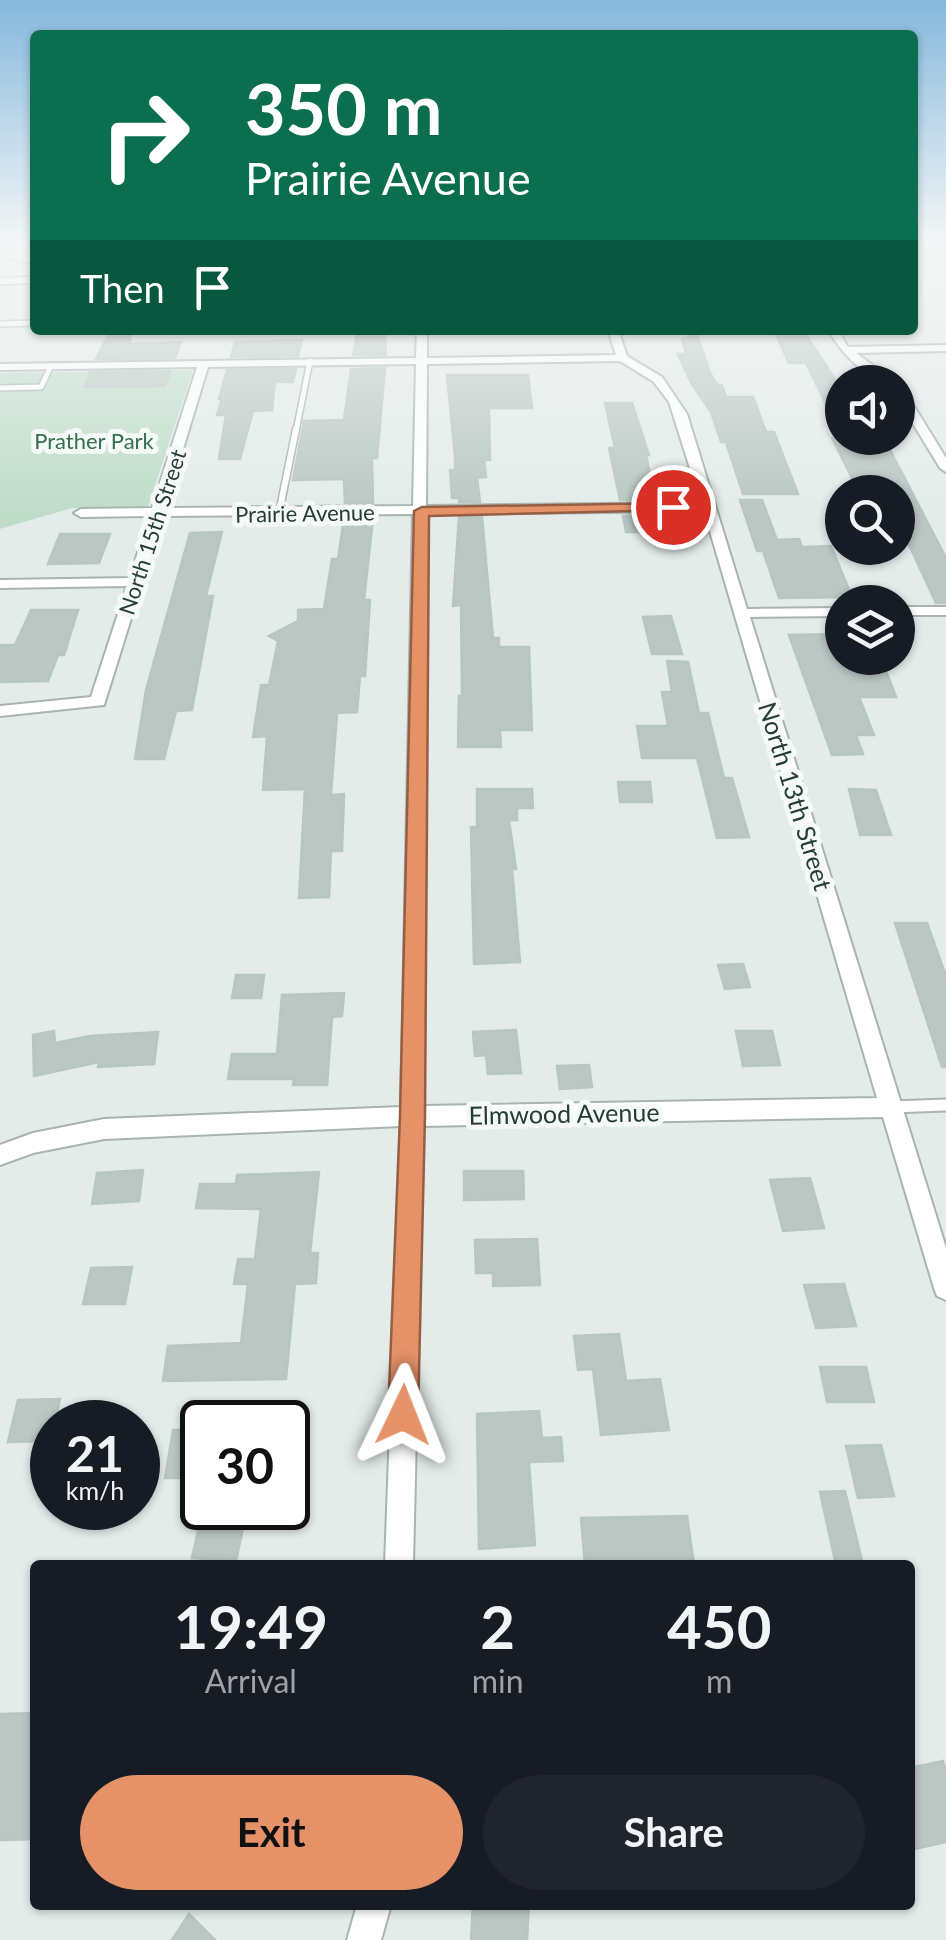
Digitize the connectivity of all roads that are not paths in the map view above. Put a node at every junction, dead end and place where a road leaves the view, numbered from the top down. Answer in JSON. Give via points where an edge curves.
{"nodes":[{"id":1,"x":422,"y":335,"type":"edge"},
{"id":2,"x":615,"y":335,"type":"edge"},
{"id":3,"x":836,"y":335,"type":"edge"},
{"id":4,"x":946,"y":348,"type":"edge"},
{"id":5,"x":845,"y":350,"type":"junction"},
{"id":6,"x":622,"y":358,"type":"junction"},
{"id":7,"x":423,"y":360,"type":"junction"},
{"id":8,"x":310,"y":362,"type":"junction"},
{"id":9,"x":204,"y":363,"type":"junction"},
{"id":10,"x":866,"y":365,"type":"edge"},
{"id":11,"x":0,"y":366,"type":"edge"},
{"id":12,"x":51,"y":366,"type":"junction"},
{"id":13,"x":0,"y":388,"type":"edge"},
{"id":14,"x":915,"y":418,"type":"edge"},
{"id":15,"x":946,"y":468,"type":"edge"},
{"id":16,"x":708,"y":506,"type":"junction"},
{"id":17,"x":422,"y":511,"type":"junction"},
{"id":18,"x":81,"y":513,"type":"dead end"},
{"id":19,"x":279,"y":513,"type":"junction"},
{"id":20,"x":160,"y":515,"type":"junction"},
{"id":21,"x":135,"y":582,"type":"junction"},
{"id":22,"x":0,"y":584,"type":"edge"},
{"id":23,"x":946,"y":610,"type":"edge"},
{"id":24,"x":915,"y":611,"type":"edge"},
{"id":25,"x":825,"y":612,"type":"edge"},
{"id":26,"x":740,"y":613,"type":"junction"},
{"id":27,"x":0,"y":712,"type":"edge"},
{"id":28,"x":946,"y":1105,"type":"edge"},
{"id":29,"x":891,"y":1107,"type":"junction"},
{"id":30,"x":412,"y":1116,"type":"junction"},
{"id":31,"x":0,"y":1155,"type":"edge"},
{"id":32,"x":946,"y":1288,"type":"edge"},
{"id":33,"x":398,"y":1560,"type":"edge"},
{"id":34,"x":373,"y":1910,"type":"edge"},
{"id":35,"x":364,"y":1940,"type":"edge"}],
"edges":[{"from":1,"to":7,"type":"street"},
{"from":2,"to":6,"type":"street"},
{"from":3,"to":5,"type":"street"},
{"from":4,"to":5,"type":"street"},
{"from":5,"to":10,"type":"street"},
{"from":6,"to":7,"type":"street"},
{"from":6,"to":16,"type":"street","name":"North 13th Street","via":[[671,389]]},
{"from":7,"to":8,"type":"street"},
{"from":7,"to":17,"type":"street"},
{"from":8,"to":9,"type":"street"},
{"from":8,"to":19,"type":"lane"},
{"from":9,"to":12,"type":"street"},
{"from":9,"to":20,"type":"street","name":"North 15th Street"},
{"from":11,"to":12,"type":"street"},
{"from":12,"to":13,"type":"lane","via":[[41,388]]},
{"from":14,"to":15,"type":"street"},
{"from":16,"to":17,"type":"street","name":"Prairie Avenue"},
{"from":16,"to":26,"type":"street","name":"North 13th Street"},
{"from":17,"to":19,"type":"street","name":"Prairie Avenue"},
{"from":17,"to":30,"type":"street"},
{"from":18,"to":20,"type":"street","name":"Prairie Avenue"},
{"from":19,"to":20,"type":"street","name":"Prairie Avenue"},
{"from":20,"to":21,"type":"street","name":"North 15th Street"},
{"from":21,"to":22,"type":"street"},
{"from":21,"to":27,"type":"street","name":"North 15th Street","via":[[98,701]]},
{"from":23,"to":24,"type":"street"},
{"from":25,"to":26,"type":"street"},
{"from":26,"to":29,"type":"street","name":"North 13th Street"},
{"from":28,"to":29,"type":"lane"},
{"from":29,"to":30,"type":"street","name":"Elmwood Avenue"},
{"from":29,"to":32,"type":"street","name":"North 13th Street"},
{"from":30,"to":31,"type":"street","name":"Elmwood Avenue","via":[[136,1127]]},
{"from":30,"to":33,"type":"street"},
{"from":34,"to":35,"type":"street"}]}
